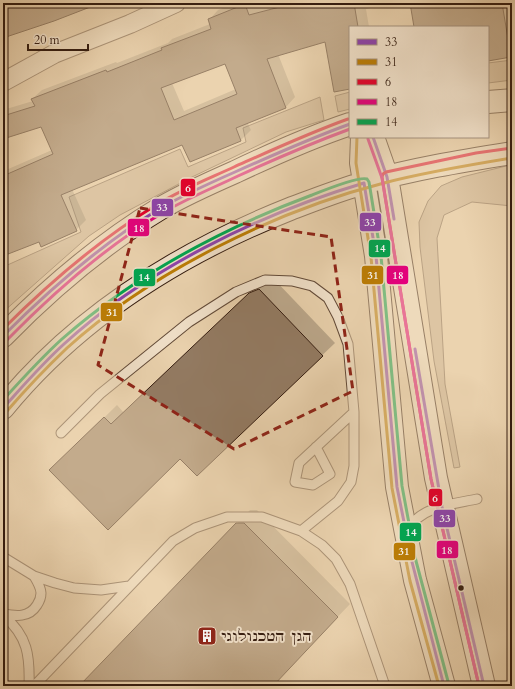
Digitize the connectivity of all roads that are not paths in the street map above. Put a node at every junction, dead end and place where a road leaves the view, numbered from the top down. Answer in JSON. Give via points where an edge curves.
{"nodes":[{"id":1,"x":176,"y":3,"type":"edge"},
{"id":2,"x":3,"y":82,"type":"edge"},
{"id":3,"x":512,"y":100,"type":"edge"},
{"id":4,"x":489,"y":102,"type":"edge"},
{"id":5,"x":349,"y":124,"type":"edge"},
{"id":6,"x":362,"y":138,"type":"edge"},
{"id":7,"x":373,"y":138,"type":"edge"},
{"id":8,"x":512,"y":153,"type":"edge"},
{"id":9,"x":387,"y":177,"type":"junction"},
{"id":10,"x":364,"y":183,"type":"junction"},
{"id":11,"x":3,"y":336,"type":"edge"},
{"id":12,"x":3,"y":408,"type":"edge"},
{"id":13,"x":354,"y":412,"type":"junction"},
{"id":14,"x":61,"y":433,"type":"dead end"},
{"id":15,"x":316,"y":447,"type":"dead end"},
{"id":16,"x":477,"y":499,"type":"dead end"},
{"id":17,"x":442,"y":507,"type":"junction"},
{"id":18,"x":302,"y":531,"type":"junction"},
{"id":19,"x":406,"y":535,"type":"junction"},
{"id":20,"x":3,"y":557,"type":"edge"},
{"id":21,"x":34,"y":576,"type":"junction"},
{"id":22,"x":129,"y":586,"type":"junction"},
{"id":23,"x":3,"y":615,"type":"edge"},
{"id":24,"x":29,"y":686,"type":"edge"},
{"id":25,"x":34,"y":686,"type":"edge"},
{"id":26,"x":385,"y":686,"type":"edge"},
{"id":27,"x":444,"y":686,"type":"edge"},
{"id":28,"x":484,"y":686,"type":"edge"}],
"edges":[{"from":1,"to":2,"type":"street","via":[[54,54]]},
{"from":3,"to":4,"type":"street"},
{"from":5,"to":11,"type":"street","via":[[261,159],[162,208],[72,271]]},
{"from":6,"to":10,"type":"street","via":[[361,163]]},
{"from":7,"to":9,"type":"street"},
{"from":8,"to":9,"type":"street"},
{"from":9,"to":10,"type":"street"},
{"from":9,"to":17,"type":"street"},
{"from":10,"to":12,"type":"street","via":[[322,196],[255,223],[191,254],[148,280],[100,315],[46,360]]},
{"from":10,"to":19,"type":"street","via":[[376,256],[397,487]]},
{"from":13,"to":14,"type":"lane","via":[[348,344],[328,298],[312,286],[265,280],[236,292],[189,322],[100,394]]},
{"from":13,"to":15,"type":"lane"},
{"from":13,"to":18,"type":"lane","via":[[354,466],[351,482],[338,501]]},
{"from":16,"to":17,"type":"lane"},
{"from":17,"to":19,"type":"lane","via":[[418,517]]},
{"from":17,"to":28,"type":"street"},
{"from":18,"to":22,"type":"lane","via":[[262,517],[227,517],[195,528],[173,541]]},
{"from":18,"to":26,"type":"lane","via":[[336,559],[350,584]]},
{"from":19,"to":27,"type":"street","via":[[415,580]]},
{"from":20,"to":21,"type":"lane"},
{"from":21,"to":22,"type":"lane","via":[[88,590]]},
{"from":21,"to":23,"type":"lane","via":[[41,594],[34,609],[26,615]]},
{"from":22,"to":25,"type":"lane"},
{"from":23,"to":24,"type":"lane","via":[[12,623],[26,645],[30,665]]}]}
